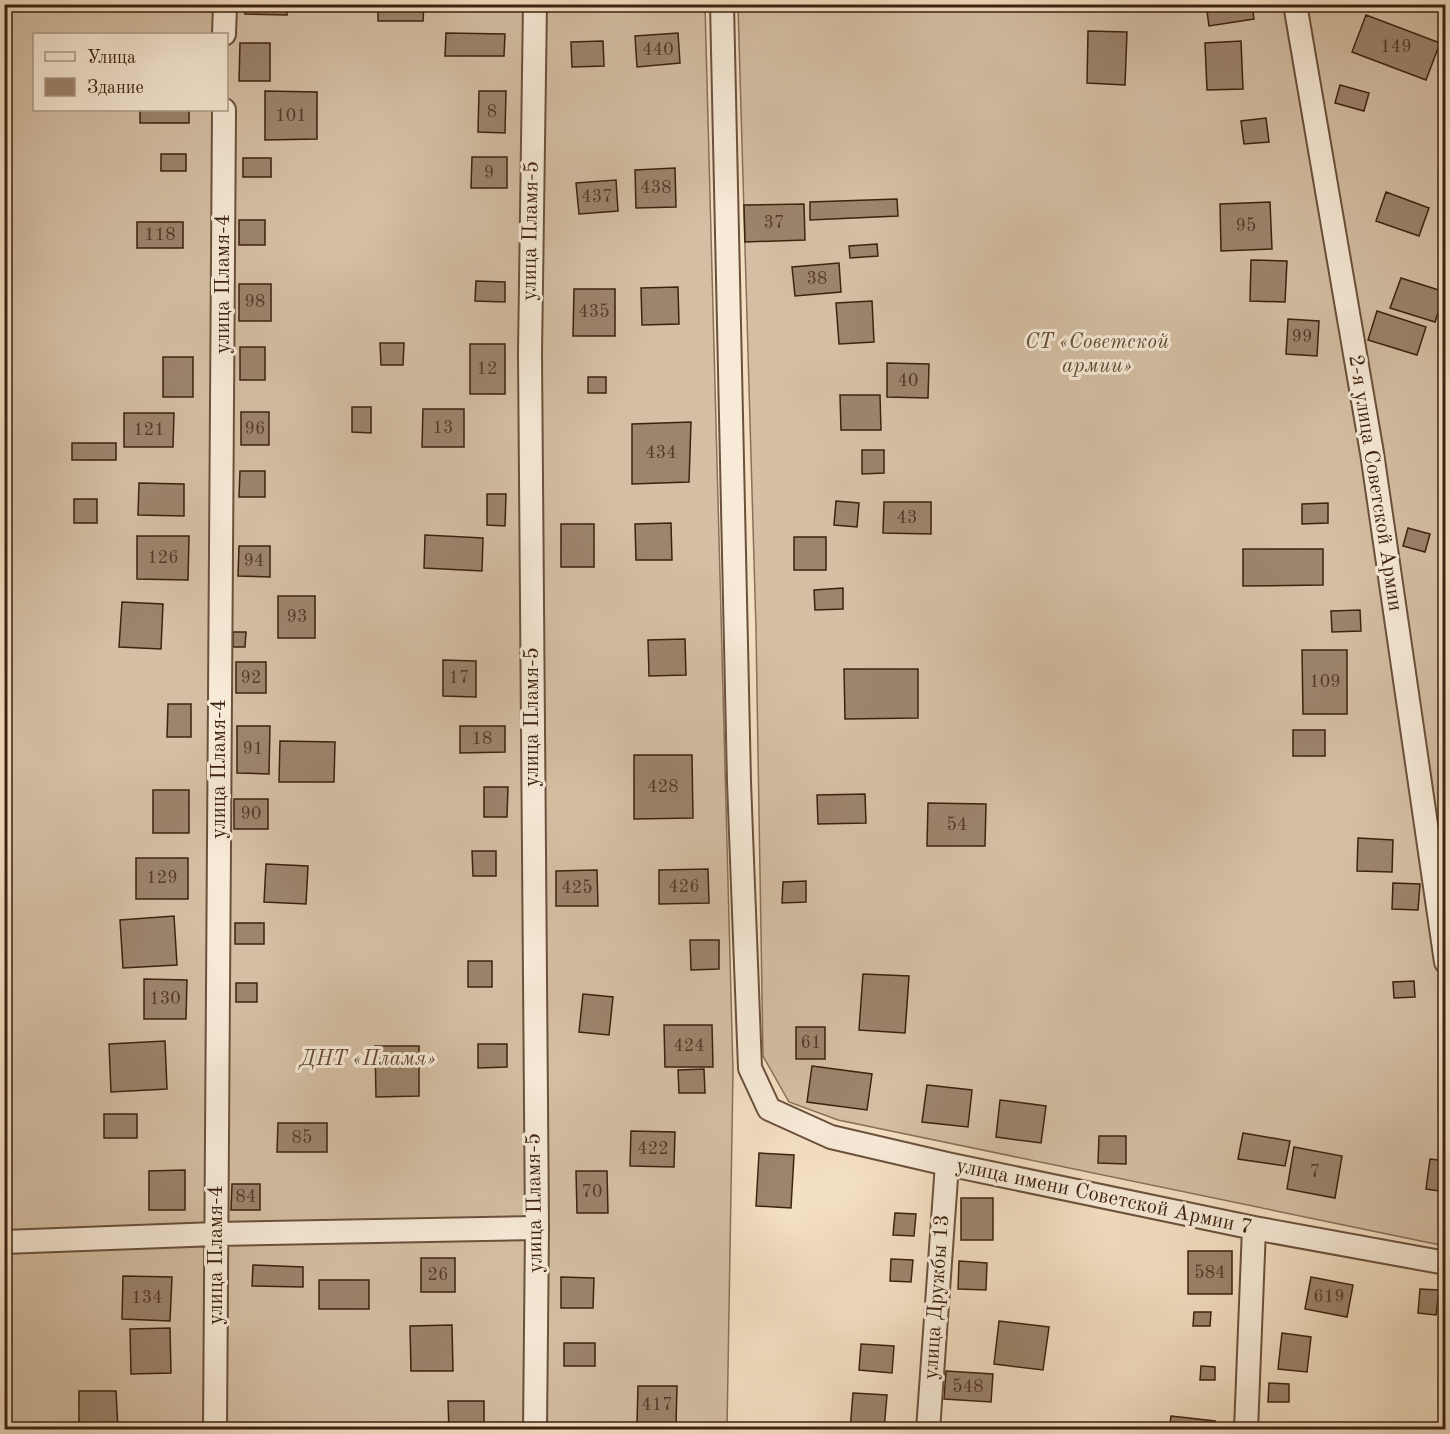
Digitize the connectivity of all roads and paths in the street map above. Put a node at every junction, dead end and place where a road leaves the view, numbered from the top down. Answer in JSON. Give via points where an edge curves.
{"nodes":[{"id":1,"x":225,"y":4,"type":"edge"},
{"id":2,"x":535,"y":4,"type":"edge"},
{"id":3,"x":722,"y":4,"type":"edge"},
{"id":4,"x":1295,"y":4,"type":"edge"},
{"id":5,"x":224,"y":33,"type":"edge"},
{"id":6,"x":224,"y":111,"type":"edge"},
{"id":7,"x":1446,"y":962,"type":"edge"},
{"id":8,"x":946,"y":1164,"type":"junction"},
{"id":9,"x":537,"y":1228,"type":"junction"},
{"id":10,"x":1254,"y":1228,"type":"junction"},
{"id":11,"x":216,"y":1234,"type":"junction"},
{"id":12,"x":4,"y":1242,"type":"edge"},
{"id":13,"x":1446,"y":1263,"type":"edge"},
{"id":14,"x":215,"y":1430,"type":"edge"},
{"id":15,"x":536,"y":1430,"type":"edge"},
{"id":16,"x":928,"y":1430,"type":"edge"},
{"id":17,"x":1246,"y":1430,"type":"edge"}],
"edges":[{"from":1,"to":5,"type":"street"},
{"from":2,"to":9,"type":"street","name":"улица Пламя-5","via":[[530,365]]},
{"from":3,"to":8,"type":"street","name":"улица имени Советской Армии 7","via":[[739,782],[750,1068],[769,1108],[831,1137]]},
{"from":4,"to":7,"type":"street","name":"2-я улица Советской Армии","via":[[1372,453]]},
{"from":6,"to":11,"type":"street","name":"улица Пламя-4"},
{"from":8,"to":10,"type":"street","name":"улица имени Советской Армии 7"},
{"from":8,"to":16,"type":"street","name":"улица Дружбы 13"},
{"from":9,"to":11,"type":"street"},
{"from":9,"to":15,"type":"street","name":"улица Пламя-5"},
{"from":10,"to":13,"type":"street","name":"улица имени Советской Армии 7"},
{"from":10,"to":17,"type":"street"},
{"from":11,"to":12,"type":"street"},
{"from":11,"to":14,"type":"street","name":"улица Пламя-4"}]}
